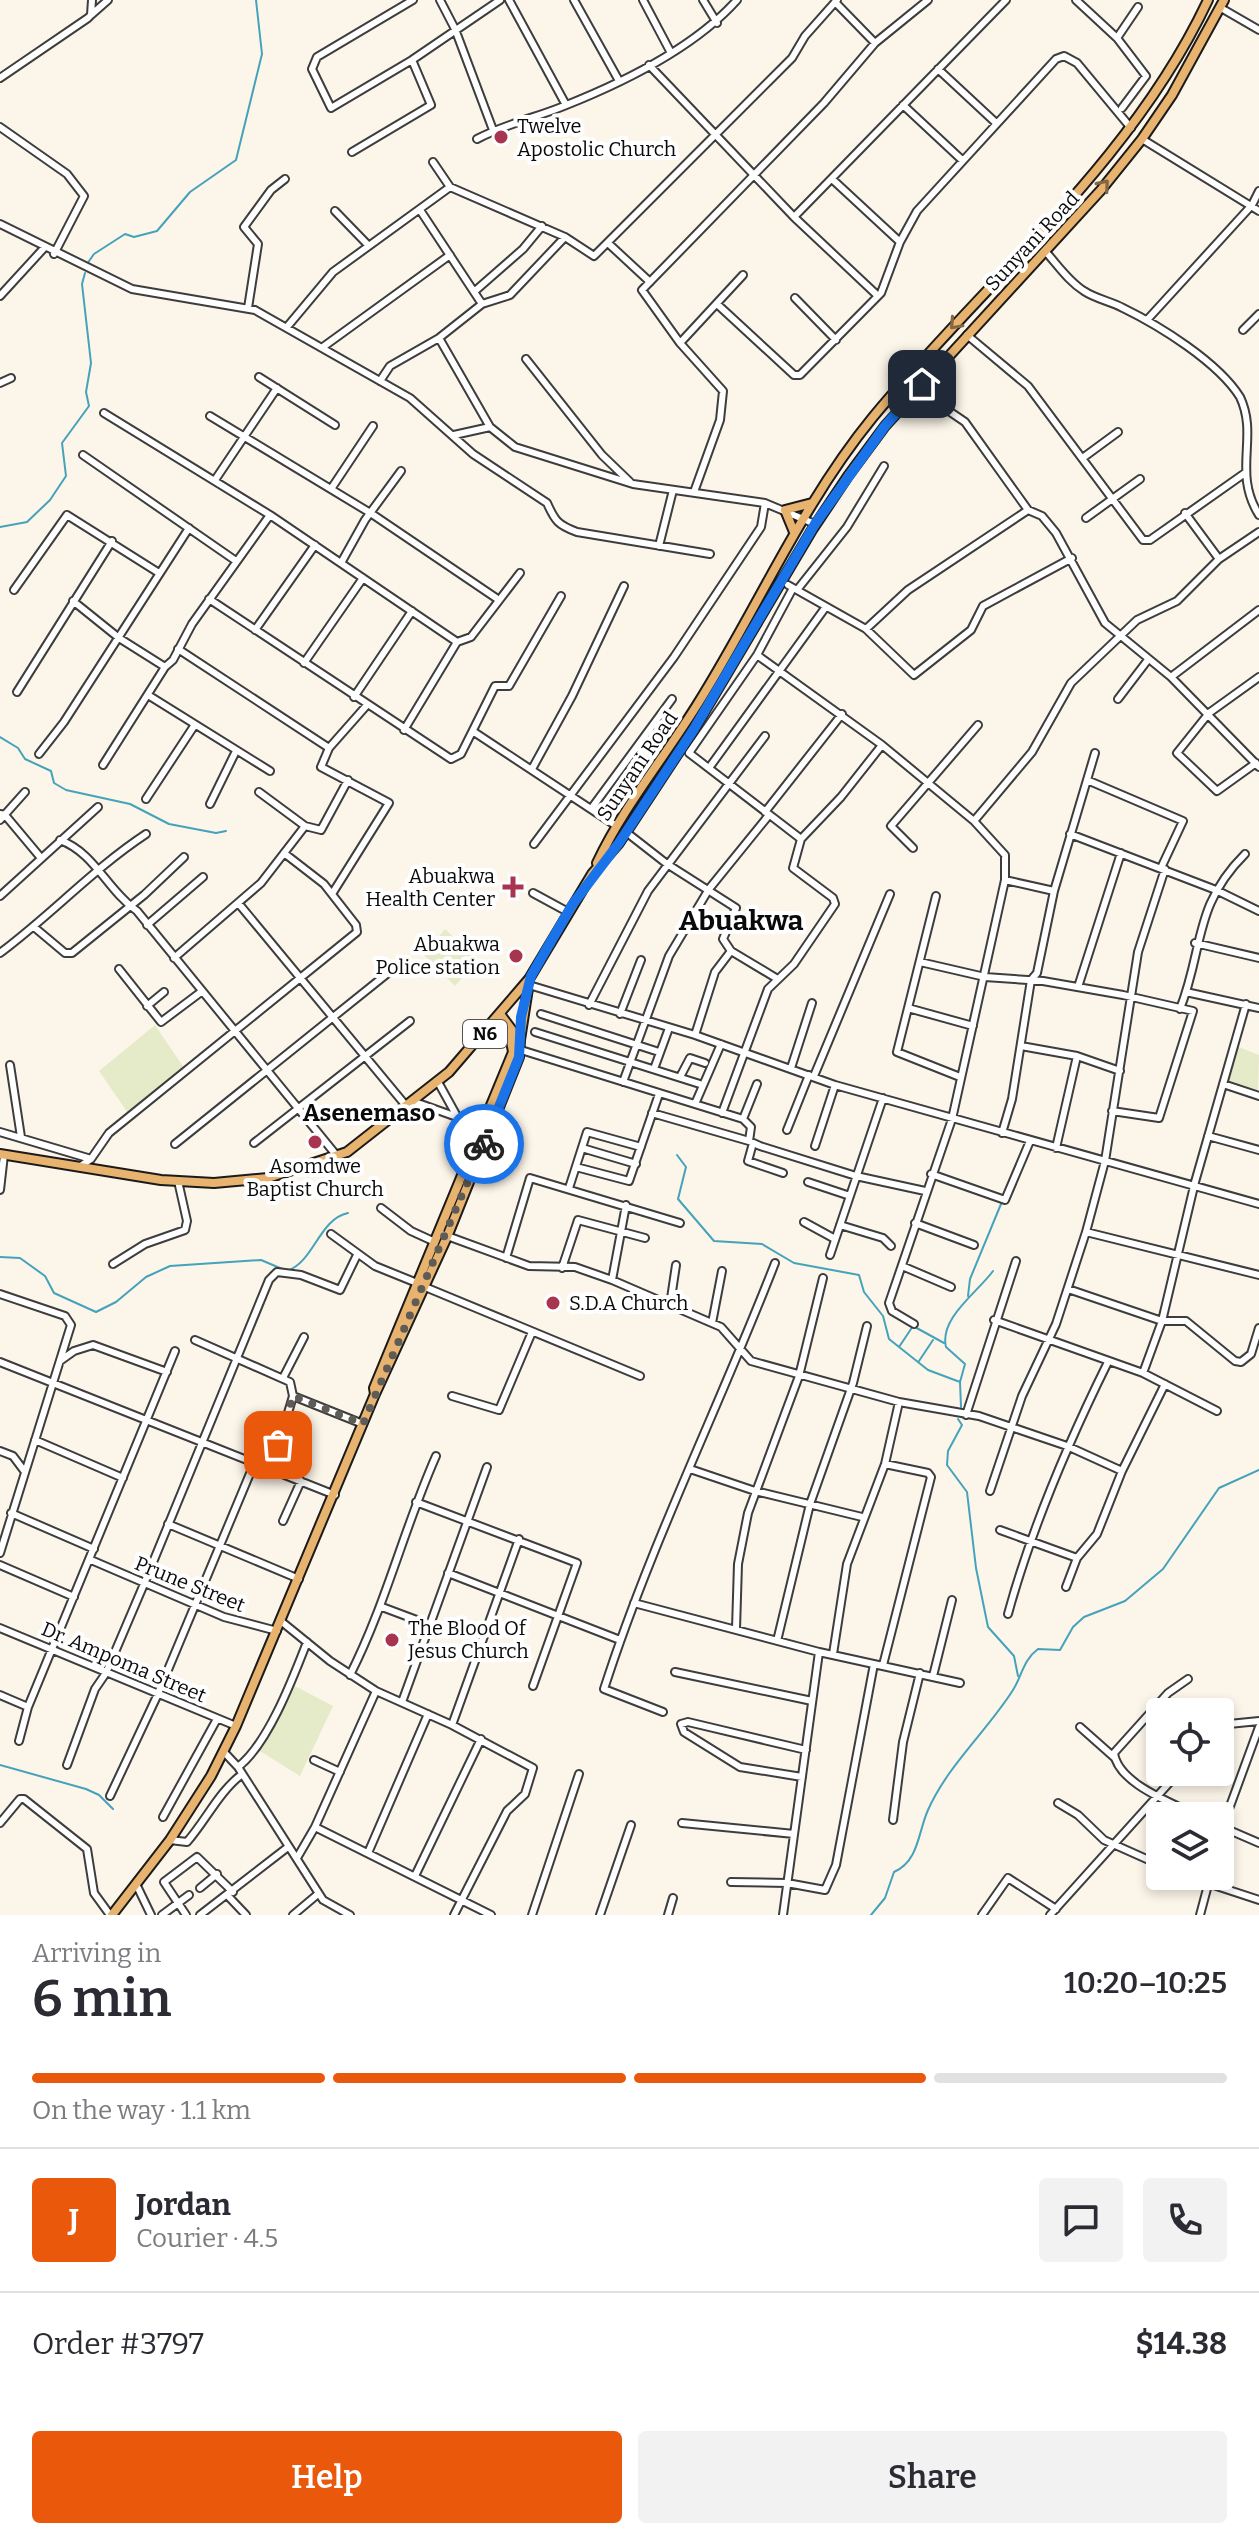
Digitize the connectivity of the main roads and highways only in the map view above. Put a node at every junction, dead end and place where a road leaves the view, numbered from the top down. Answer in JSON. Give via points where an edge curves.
{"nodes":[{"id":1,"x":1208,"y":1,"type":"edge"},
{"id":2,"x":1222,"y":4,"type":"edge"},
{"id":3,"x":813,"y":503,"type":"junction"},
{"id":4,"x":794,"y":532,"type":"junction"},
{"id":5,"x":592,"y":874,"type":"junction"},
{"id":6,"x":530,"y":980,"type":"junction"},
{"id":7,"x":498,"y":1017,"type":"junction"},
{"id":8,"x":486,"y":1033,"type":"junction"},
{"id":9,"x":506,"y":1034,"type":"junction"},
{"id":10,"x":520,"y":1045,"type":"junction"},
{"id":11,"x":2,"y":1154,"type":"edge"},
{"id":12,"x":440,"y":1237,"type":"junction"},
{"id":13,"x":111,"y":1915,"type":"edge"}],
"edges":[{"from":1,"to":2,"type":"main road"},
{"from":1,"to":3,"type":"main road","name":"Sunyani Road","number":"N6","one_way":true,"via":[[1160,89],[1131,128],[872,419]]},
{"from":5,"to":2,"type":"main road","name":"Sunyani Road","number":"N6","one_way":true,"via":[[694,729],[815,524],[906,402],[1142,139]]},
{"from":3,"to":4,"type":"main road","name":"Sunyani Road","number":"N6"},
{"from":3,"to":4,"type":"main road","via":[[785,510]]},
{"from":4,"to":5,"type":"main road","name":"Sunyani Road","number":"N6","via":[[698,704],[615,825]]},
{"from":5,"to":6,"type":"main road","number":"N6"},
{"from":6,"to":7,"type":"main road","number":"N6"},
{"from":6,"to":10,"type":"main road"},
{"from":7,"to":8,"type":"main road","number":"N6"},
{"from":7,"to":9,"type":"main road"},
{"from":7,"to":10,"type":"main road"},
{"from":8,"to":9,"type":"main road"},
{"from":8,"to":11,"type":"main road","number":"N6","via":[[438,1082],[356,1147],[268,1178],[178,1181]]},
{"from":9,"to":12,"type":"main road","via":[[513,1052]]},
{"from":10,"to":12,"type":"main road"},
{"from":12,"to":13,"type":"main road","via":[[224,1752],[170,1840]]}]}
